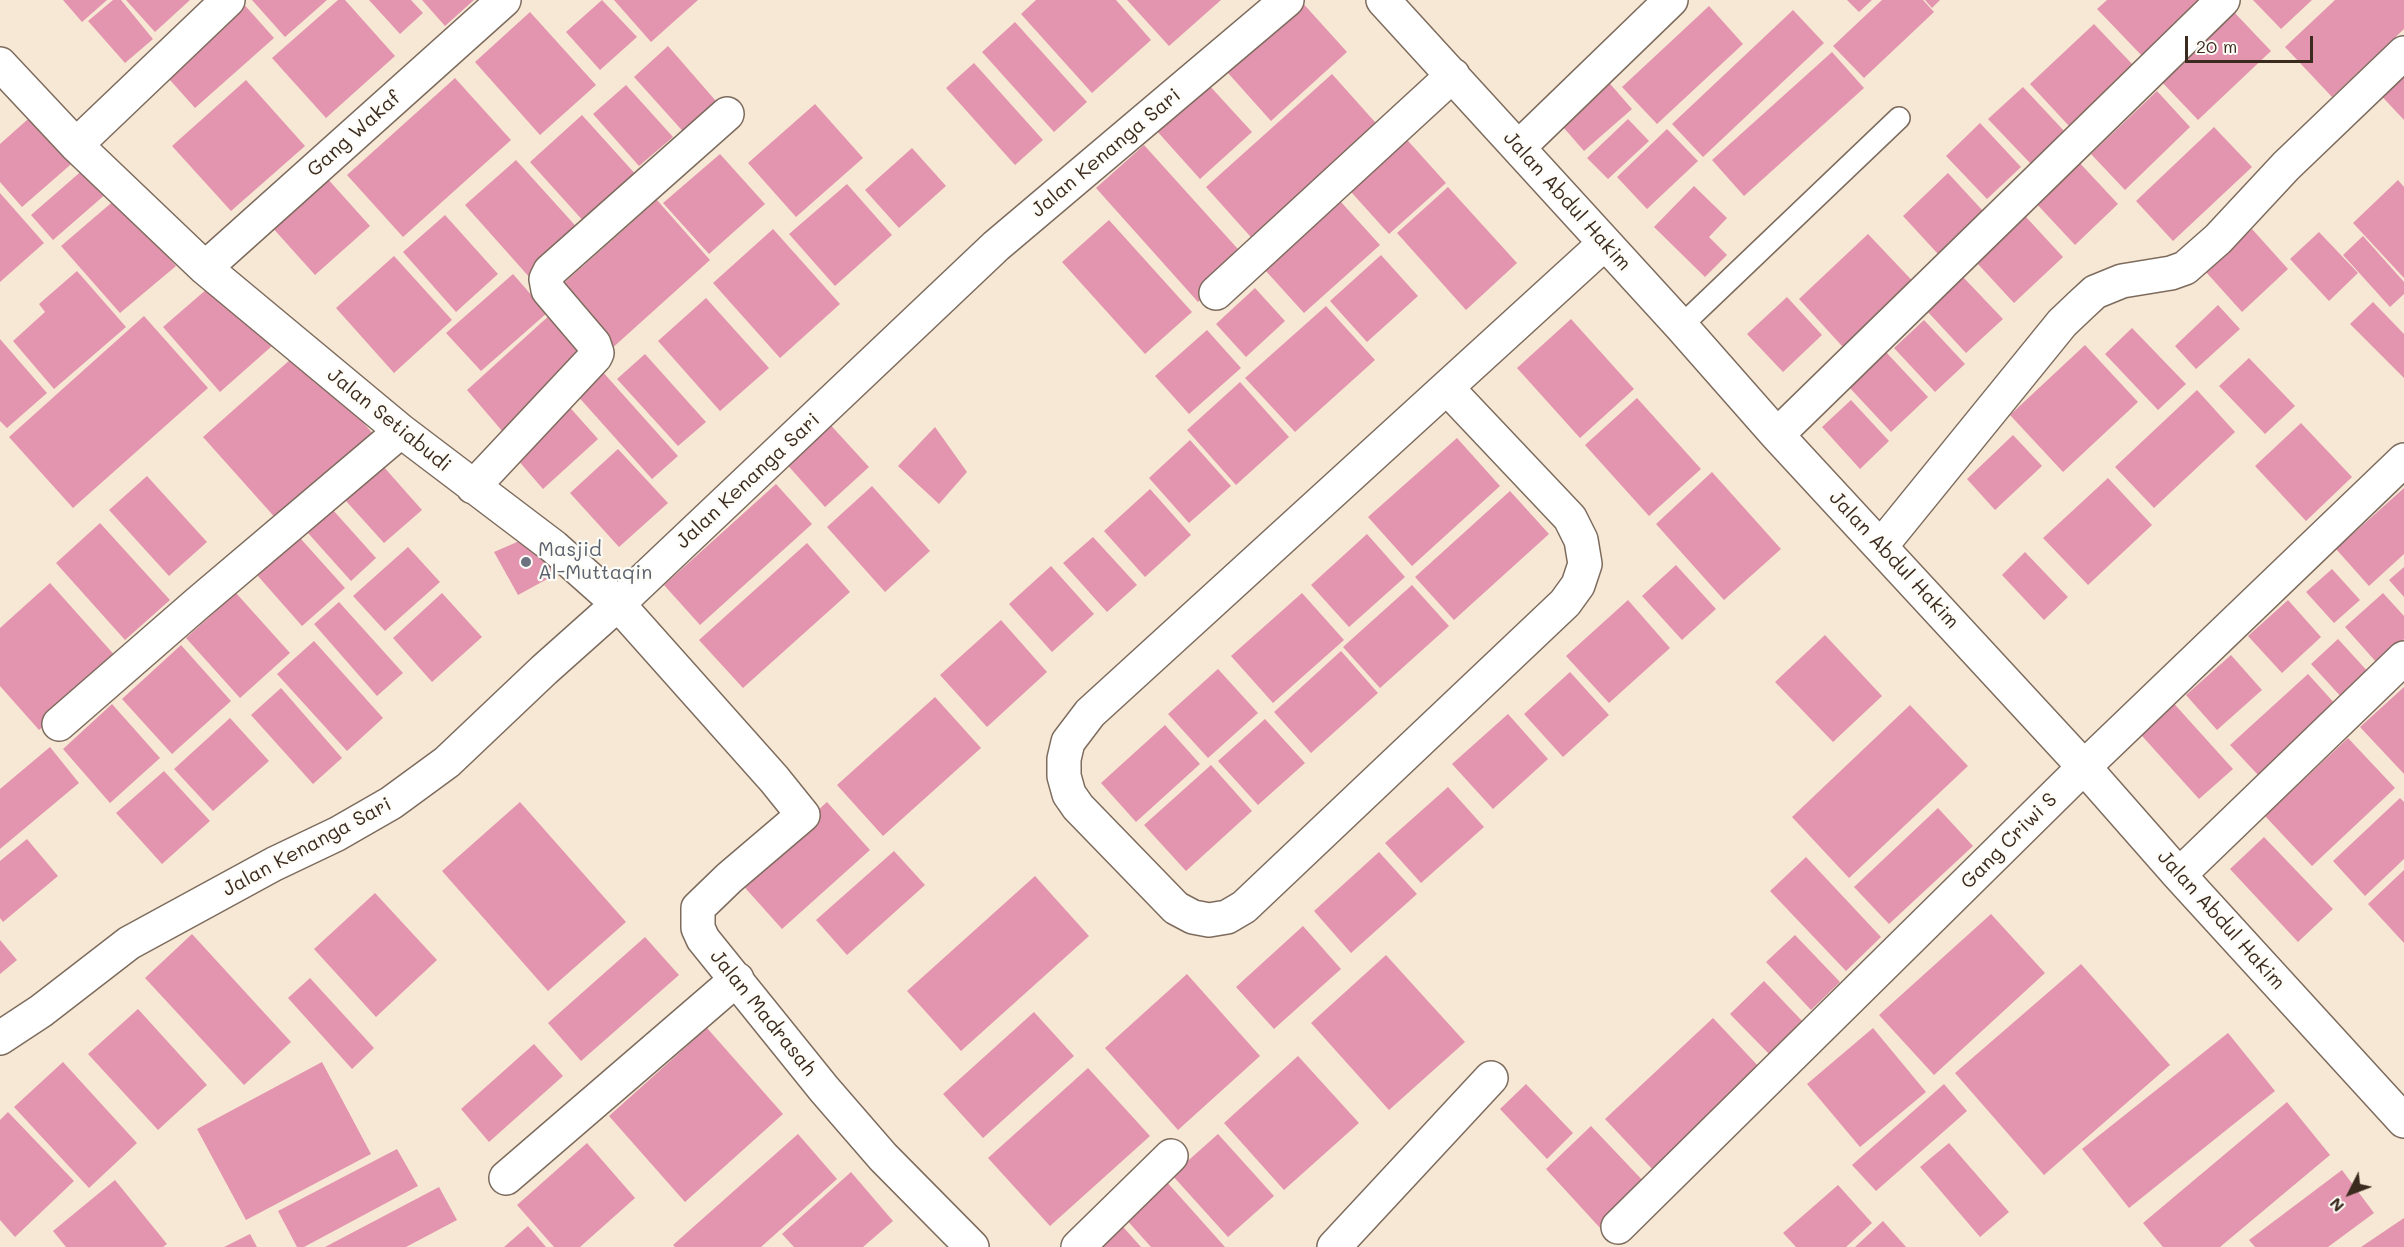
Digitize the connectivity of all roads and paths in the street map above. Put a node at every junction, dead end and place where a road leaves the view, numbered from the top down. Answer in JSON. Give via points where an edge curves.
{"nodes":[{"id":1,"x":228,"y":0,"type":"edge"},
{"id":2,"x":504,"y":0,"type":"edge"},
{"id":3,"x":1287,"y":0,"type":"edge"},
{"id":4,"x":1383,"y":0,"type":"edge"},
{"id":5,"x":1671,"y":0,"type":"edge"},
{"id":6,"x":2223,"y":0,"type":"edge"},
{"id":7,"x":2404,"y":53,"type":"edge"},
{"id":8,"x":1453,"y":75,"type":"junction"},
{"id":9,"x":6,"y":80,"type":"edge"},
{"id":10,"x":727,"y":114,"type":"dead end"},
{"id":11,"x":1899,"y":118,"type":"dead end"},
{"id":12,"x":76,"y":145,"type":"junction"},
{"id":13,"x":1519,"y":147,"type":"junction"},
{"id":14,"x":1605,"y":243,"type":"junction"},
{"id":15,"x":204,"y":268,"type":"junction"},
{"id":16,"x":1216,"y":292,"type":"dead end"},
{"id":17,"x":1681,"y":326,"type":"junction"},
{"id":18,"x":1448,"y":388,"type":"junction"},
{"id":19,"x":401,"y":431,"type":"junction"},
{"id":20,"x":1777,"y":435,"type":"junction"},
{"id":21,"x":2404,"y":460,"type":"edge"},
{"id":22,"x":473,"y":487,"type":"junction"},
{"id":23,"x":1881,"y":546,"type":"junction"},
{"id":24,"x":618,"y":604,"type":"junction"},
{"id":25,"x":2404,"y":658,"type":"edge"},
{"id":26,"x":59,"y":724,"type":"dead end"},
{"id":27,"x":2084,"y":767,"type":"junction"},
{"id":28,"x":774,"y":779,"type":"joint"},
{"id":29,"x":2179,"y":875,"type":"junction"},
{"id":30,"x":737,"y":979,"type":"junction"},
{"id":31,"x":0,"y":1038,"type":"edge"},
{"id":32,"x":1491,"y":1078,"type":"dead end"},
{"id":33,"x":2398,"y":1101,"type":"edge"},
{"id":34,"x":1171,"y":1156,"type":"dead end"},
{"id":35,"x":506,"y":1178,"type":"dead end"},
{"id":36,"x":1618,"y":1227,"type":"dead end"},
{"id":37,"x":972,"y":1247,"type":"edge"},
{"id":38,"x":1078,"y":1247,"type":"edge"},
{"id":39,"x":1334,"y":1247,"type":"edge"}],
"edges":[{"from":1,"to":12,"type":"street"},
{"from":2,"to":15,"type":"street","name":"Gang Wakaf"},
{"from":3,"to":24,"type":"street","name":"Jalan Kenanga Sari","via":[[996,246]]},
{"from":4,"to":8,"type":"street","name":"Jalan Abdul Hakim"},
{"from":5,"to":13,"type":"street"},
{"from":6,"to":20,"type":"street"},
{"from":7,"to":23,"type":"street","via":[[2186,268],[2110,285],[2095,292],[2062,323]]},
{"from":8,"to":13,"type":"street","name":"Jalan Abdul Hakim"},
{"from":8,"to":16,"type":"street"},
{"from":9,"to":12,"type":"street","name":"Jalan Setiabudi"},
{"from":10,"to":22,"type":"street","via":[[550,271],[546,279],[548,290],[594,344],[596,357]]},
{"from":11,"to":17,"type":"lane"},
{"from":12,"to":15,"type":"street","name":"Jalan Setiabudi"},
{"from":13,"to":14,"type":"street","name":"Jalan Abdul Hakim"},
{"from":14,"to":17,"type":"street","name":"Jalan Abdul Hakim"},
{"from":14,"to":18,"type":"street"},
{"from":15,"to":19,"type":"street","name":"Jalan Setiabudi"},
{"from":17,"to":20,"type":"street","name":"Jalan Abdul Hakim"},
{"from":18,"to":18,"type":"street","via":[[1090,713],[1068,742],[1064,776],[1069,795],[1176,908],[1193,917],[1227,917],[1244,907],[1565,603],[1578,585],[1585,564],[1581,540],[1570,518]]},
{"from":19,"to":22,"type":"street","name":"Jalan Setiabudi"},
{"from":19,"to":26,"type":"street"},
{"from":20,"to":23,"type":"street","name":"Jalan Abdul Hakim"},
{"from":21,"to":27,"type":"street","name":"Gang Criwi S"},
{"from":22,"to":24,"type":"street","name":"Jalan Setiabudi","via":[[554,547]]},
{"from":23,"to":27,"type":"street","name":"Jalan Abdul Hakim"},
{"from":24,"to":28,"type":"street","name":"Jalan Setiabudi"},
{"from":24,"to":31,"type":"street","name":"Jalan Kenanga Sari","via":[[447,762],[391,803],[129,944]]},
{"from":25,"to":29,"type":"street"},
{"from":27,"to":29,"type":"street","name":"Jalan Abdul Hakim"},
{"from":27,"to":36,"type":"street","name":"Gang Criwi S"},
{"from":28,"to":30,"type":"street","name":"Jalan Madrasah","via":[[803,815],[698,908],[698,928],[703,939]]},
{"from":29,"to":33,"type":"street","name":"Jalan Abdul Hakim"},
{"from":30,"to":35,"type":"street"},
{"from":30,"to":37,"type":"street","name":"Jalan Madrasah","via":[[882,1157]]},
{"from":32,"to":39,"type":"street"},
{"from":34,"to":38,"type":"street"}]}
